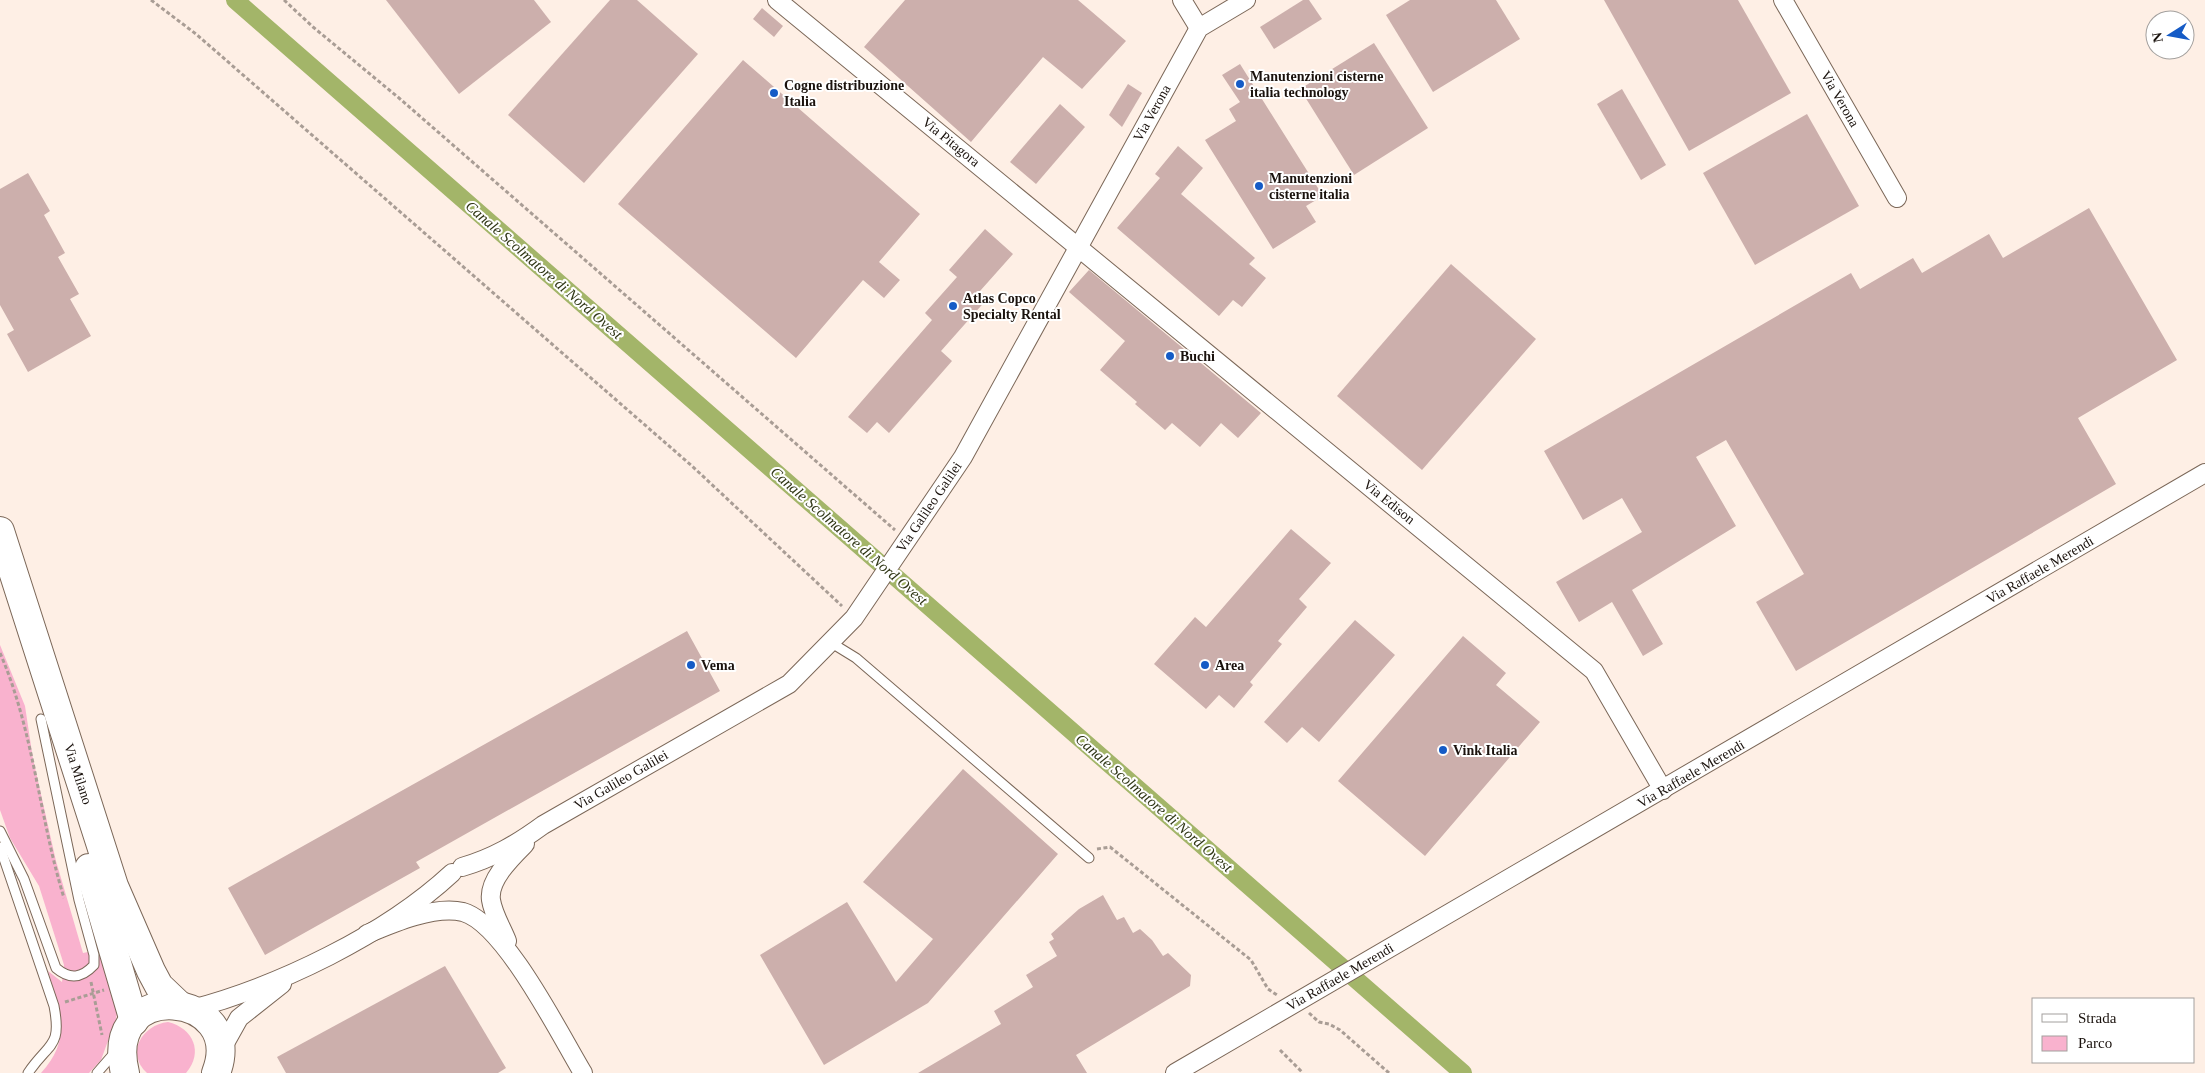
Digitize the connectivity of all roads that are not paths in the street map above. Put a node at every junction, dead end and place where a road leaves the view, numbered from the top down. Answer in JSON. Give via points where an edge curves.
{"nodes":[{"id":1,"x":778,"y":0,"type":"edge"},
{"id":2,"x":1182,"y":0,"type":"edge"},
{"id":3,"x":1246,"y":0,"type":"edge"},
{"id":4,"x":1783,"y":0,"type":"edge"},
{"id":5,"x":1199,"y":28,"type":"junction"},
{"id":6,"x":1897,"y":198,"type":"dead end"},
{"id":7,"x":1078,"y":246,"type":"junction"},
{"id":8,"x":2205,"y":473,"type":"edge"},
{"id":9,"x":0,"y":531,"type":"edge"},
{"id":10,"x":0,"y":593,"type":"edge"},
{"id":11,"x":830,"y":642,"type":"junction"},
{"id":12,"x":41,"y":719,"type":"junction"},
{"id":13,"x":1663,"y":790,"type":"junction"},
{"id":14,"x":543,"y":825,"type":"junction"},
{"id":15,"x":0,"y":831,"type":"edge"},
{"id":16,"x":0,"y":847,"type":"edge"},
{"id":17,"x":1089,"y":858,"type":"road end"},
{"id":18,"x":457,"y":870,"type":"junction"},
{"id":19,"x":491,"y":894,"type":"junction"},
{"id":20,"x":464,"y":913,"type":"junction"},
{"id":21,"x":367,"y":934,"type":"junction"},
{"id":22,"x":515,"y":960,"type":"junction"},
{"id":23,"x":296,"y":973,"type":"junction"},
{"id":24,"x":186,"y":1007,"type":"junction"},
{"id":25,"x":119,"y":1036,"type":"junction"},
{"id":26,"x":218,"y":1063,"type":"edge"},
{"id":27,"x":28,"y":1073,"type":"edge"},
{"id":28,"x":97,"y":1073,"type":"edge"},
{"id":29,"x":126,"y":1073,"type":"edge"},
{"id":30,"x":583,"y":1073,"type":"edge"},
{"id":31,"x":1175,"y":1073,"type":"edge"}],
"edges":[{"from":1,"to":7,"type":"street","name":"Via Pitagora"},
{"from":2,"to":5,"type":"street"},
{"from":3,"to":5,"type":"street"},
{"from":4,"to":6,"type":"street","name":"Via Verona"},
{"from":5,"to":7,"type":"street","name":"Via Verona"},
{"from":7,"to":11,"type":"street","name":"Via Galileo Galilei","via":[[963,457],[857,612]]},
{"from":7,"to":13,"type":"street","name":"Via Edison","via":[[1594,671]]},
{"from":8,"to":13,"type":"street","name":"Via Raffaele Merendi"},
{"from":9,"to":24,"type":"main road","name":"Via Milano","via":[[114,886],[159,986]]},
{"from":10,"to":12,"type":"main road","name":"Via Milano"},
{"from":11,"to":14,"type":"street","name":"Via Galileo Galilei","via":[[789,684]]},
{"from":11,"to":17,"type":"lane","via":[[856,658]]},
{"from":12,"to":15,"type":"lane","via":[[79,900],[94,955],[94,965],[88,972],[76,977],[64,975],[56,968],[31,897]]},
{"from":12,"to":25,"type":"main road","name":"Via Milano","via":[[98,899]]},
{"from":13,"to":31,"type":"street","name":"Via Raffaele Merendi"},
{"from":14,"to":18,"type":"street","name":"Via Galileo Galilei","via":[[496,856]]},
{"from":14,"to":19,"type":"street","name":"Via Galileo Galilei","via":[[500,875]]},
{"from":16,"to":27,"type":"lane","via":[[58,1023],[57,1035]]},
{"from":18,"to":19,"type":"street","via":[[472,867],[483,872],[490,880]]},
{"from":18,"to":20,"type":"street","via":[[445,886],[446,898],[455,909]]},
{"from":18,"to":21,"type":"street","name":"Via Galileo Galilei"},
{"from":19,"to":20,"type":"street","via":[[482,908]]},
{"from":19,"to":22,"type":"street"},
{"from":20,"to":21,"type":"street","name":"Via Galileo Galilei","via":[[426,914]]},
{"from":20,"to":22,"type":"street","via":[[487,926]]},
{"from":21,"to":23,"type":"street","name":"Via Galileo Galilei"},
{"from":22,"to":30,"type":"street"},
{"from":23,"to":24,"type":"street","name":"Via Galileo Galilei","via":[[229,999]]},
{"from":23,"to":26,"type":"street","name":"Via Galileo Galilei","via":[[239,1018]]},
{"from":24,"to":25,"type":"main road","via":[[162,1005],[147,1010]]},
{"from":24,"to":26,"type":"main road","name":"Via Milano","via":[[203,1016],[212,1026],[218,1039]]},
{"from":25,"to":28,"type":"lane"},
{"from":25,"to":29,"type":"main road","name":"Via Milano"}]}
